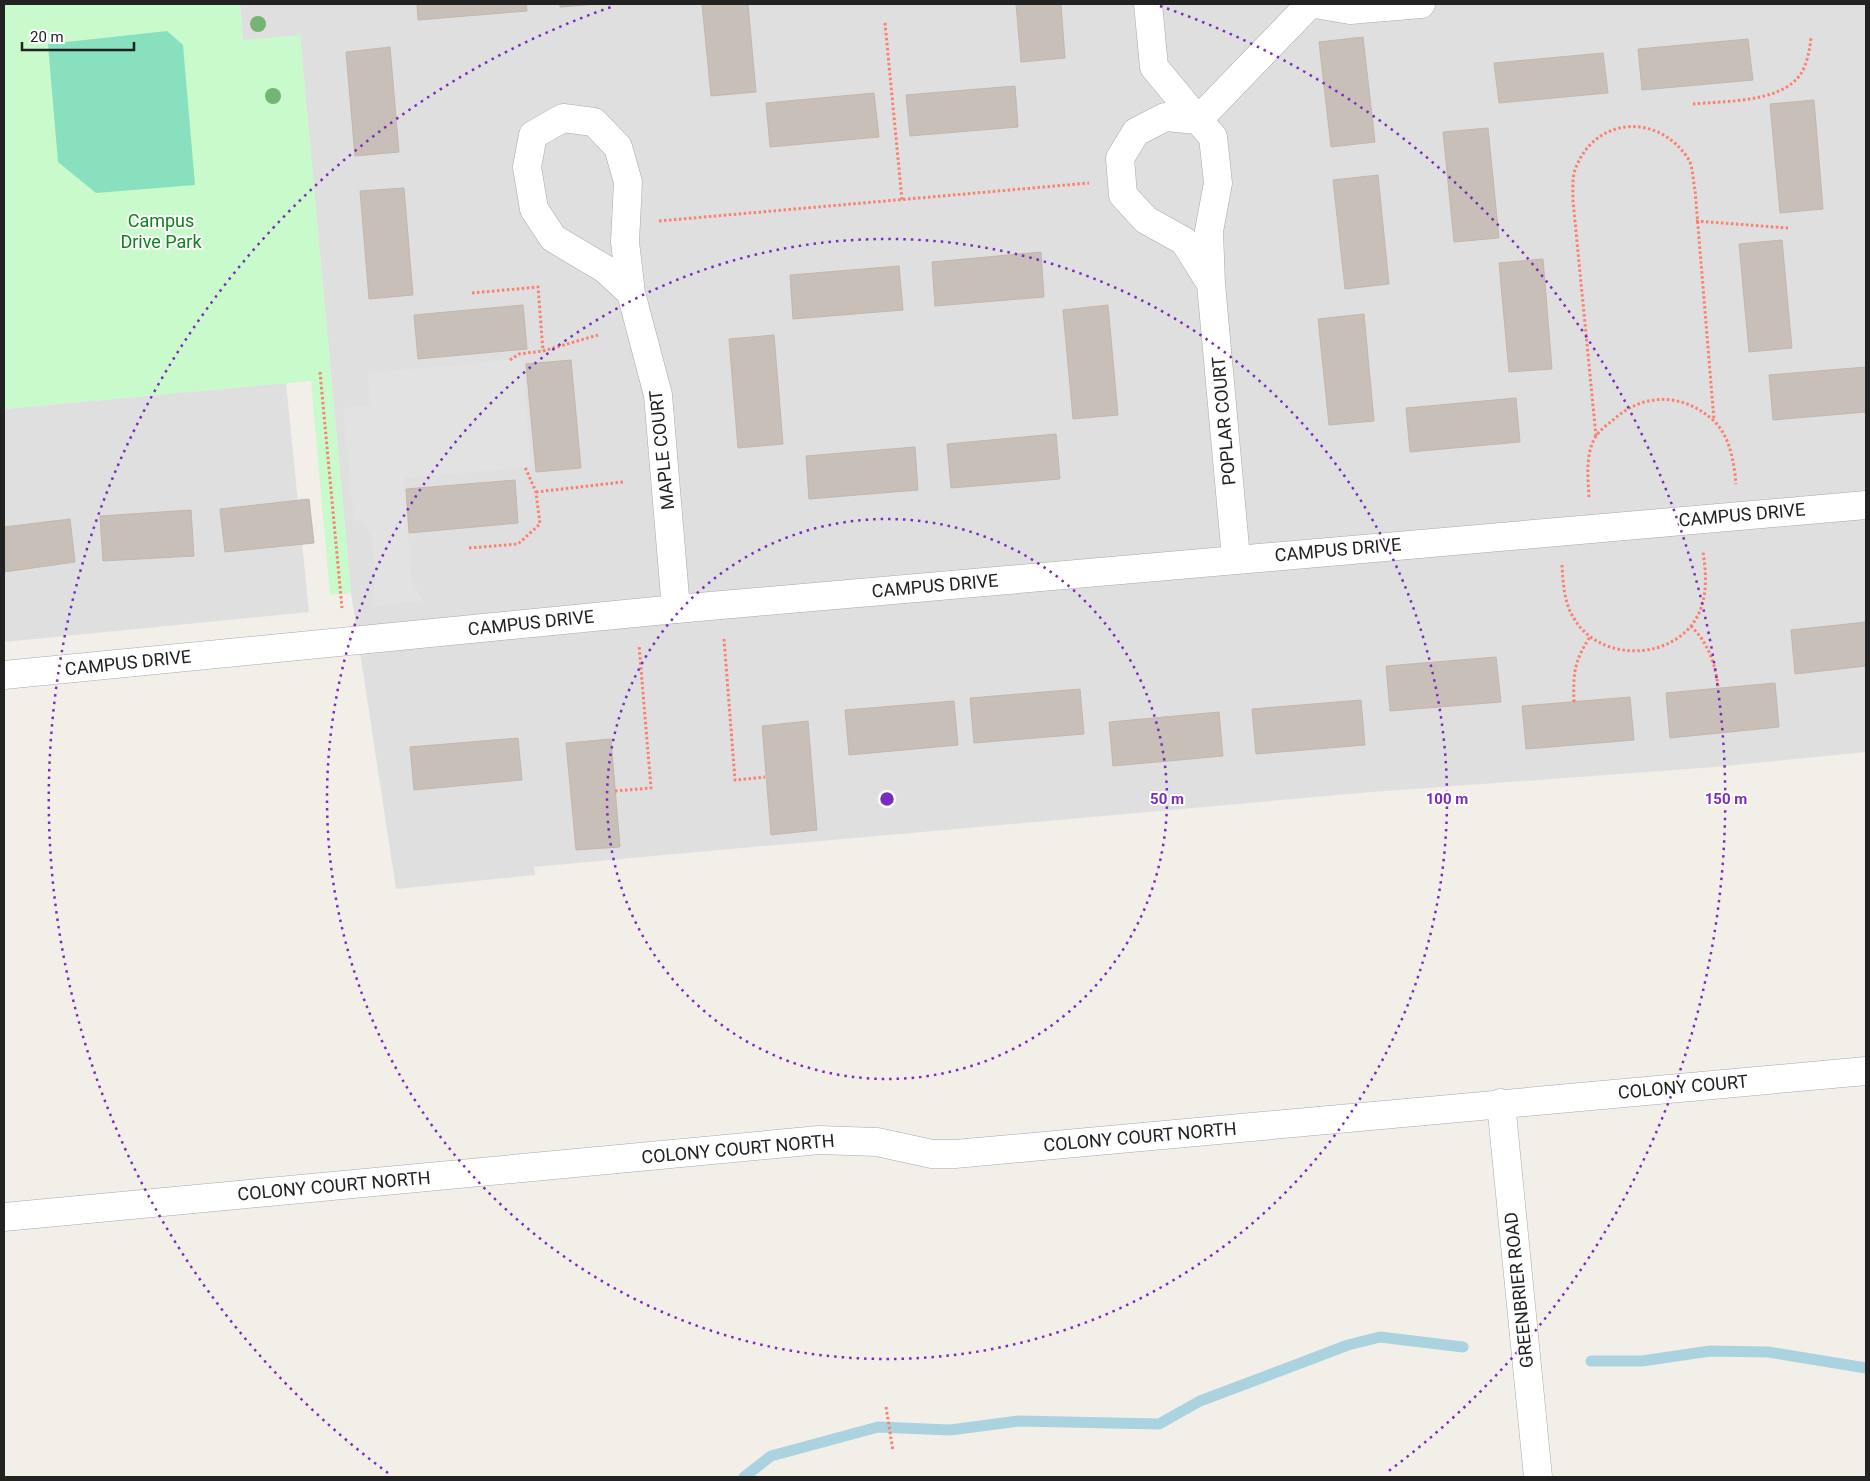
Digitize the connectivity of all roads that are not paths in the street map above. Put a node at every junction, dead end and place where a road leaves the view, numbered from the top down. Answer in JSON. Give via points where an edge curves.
{"nodes":[{"id":1,"x":1148,"y":4,"type":"edge"},
{"id":2,"x":1310,"y":4,"type":"edge"},
{"id":3,"x":1315,"y":4,"type":"edge"},
{"id":4,"x":1421,"y":4,"type":"edge"},
{"id":5,"x":1198,"y":120,"type":"junction"},
{"id":6,"x":1211,"y":284,"type":"junction"},
{"id":7,"x":631,"y":293,"type":"junction"},
{"id":8,"x":1866,"y":505,"type":"edge"},
{"id":9,"x":1236,"y":558,"type":"junction"},
{"id":10,"x":676,"y":609,"type":"junction"},
{"id":11,"x":4,"y":675,"type":"edge"},
{"id":12,"x":1866,"y":1071,"type":"edge"},
{"id":13,"x":1501,"y":1103,"type":"junction"},
{"id":14,"x":4,"y":1217,"type":"edge"},
{"id":15,"x":1538,"y":1477,"type":"edge"}],
"edges":[{"from":1,"to":5,"type":"street","via":[[1154,68]]},
{"from":2,"to":5,"type":"street"},
{"from":3,"to":4,"type":"street","via":[[1350,10]]},
{"from":5,"to":6,"type":"street","name":"POPLAR COURT","via":[[1213,136],[1218,183],[1209,231]]},
{"from":5,"to":6,"type":"street","name":"POPLAR COURT","via":[[1166,117],[1136,132],[1120,158],[1123,195],[1146,220],[1184,241]]},
{"from":6,"to":9,"type":"street","name":"POPLAR COURT"},
{"from":7,"to":7,"type":"street","name":"MAPLE COURT","via":[[625,242],[628,182],[618,147],[594,122],[563,118],[533,135],[527,167],[534,209],[553,238],[605,270]]},
{"from":7,"to":10,"type":"street","name":"MAPLE COURT","via":[[658,394]]},
{"from":8,"to":9,"type":"street","name":"CAMPUS DRIVE"},
{"from":9,"to":10,"type":"street","name":"CAMPUS DRIVE"},
{"from":10,"to":11,"type":"street","name":"CAMPUS DRIVE"},
{"from":12,"to":13,"type":"street","name":"COLONY COURT"},
{"from":13,"to":14,"type":"street","name":"COLONY COURT NORTH","via":[[955,1154],[932,1154],[877,1142],[819,1140]]},
{"from":13,"to":15,"type":"street","name":"GREENBRIER ROAD"}]}
